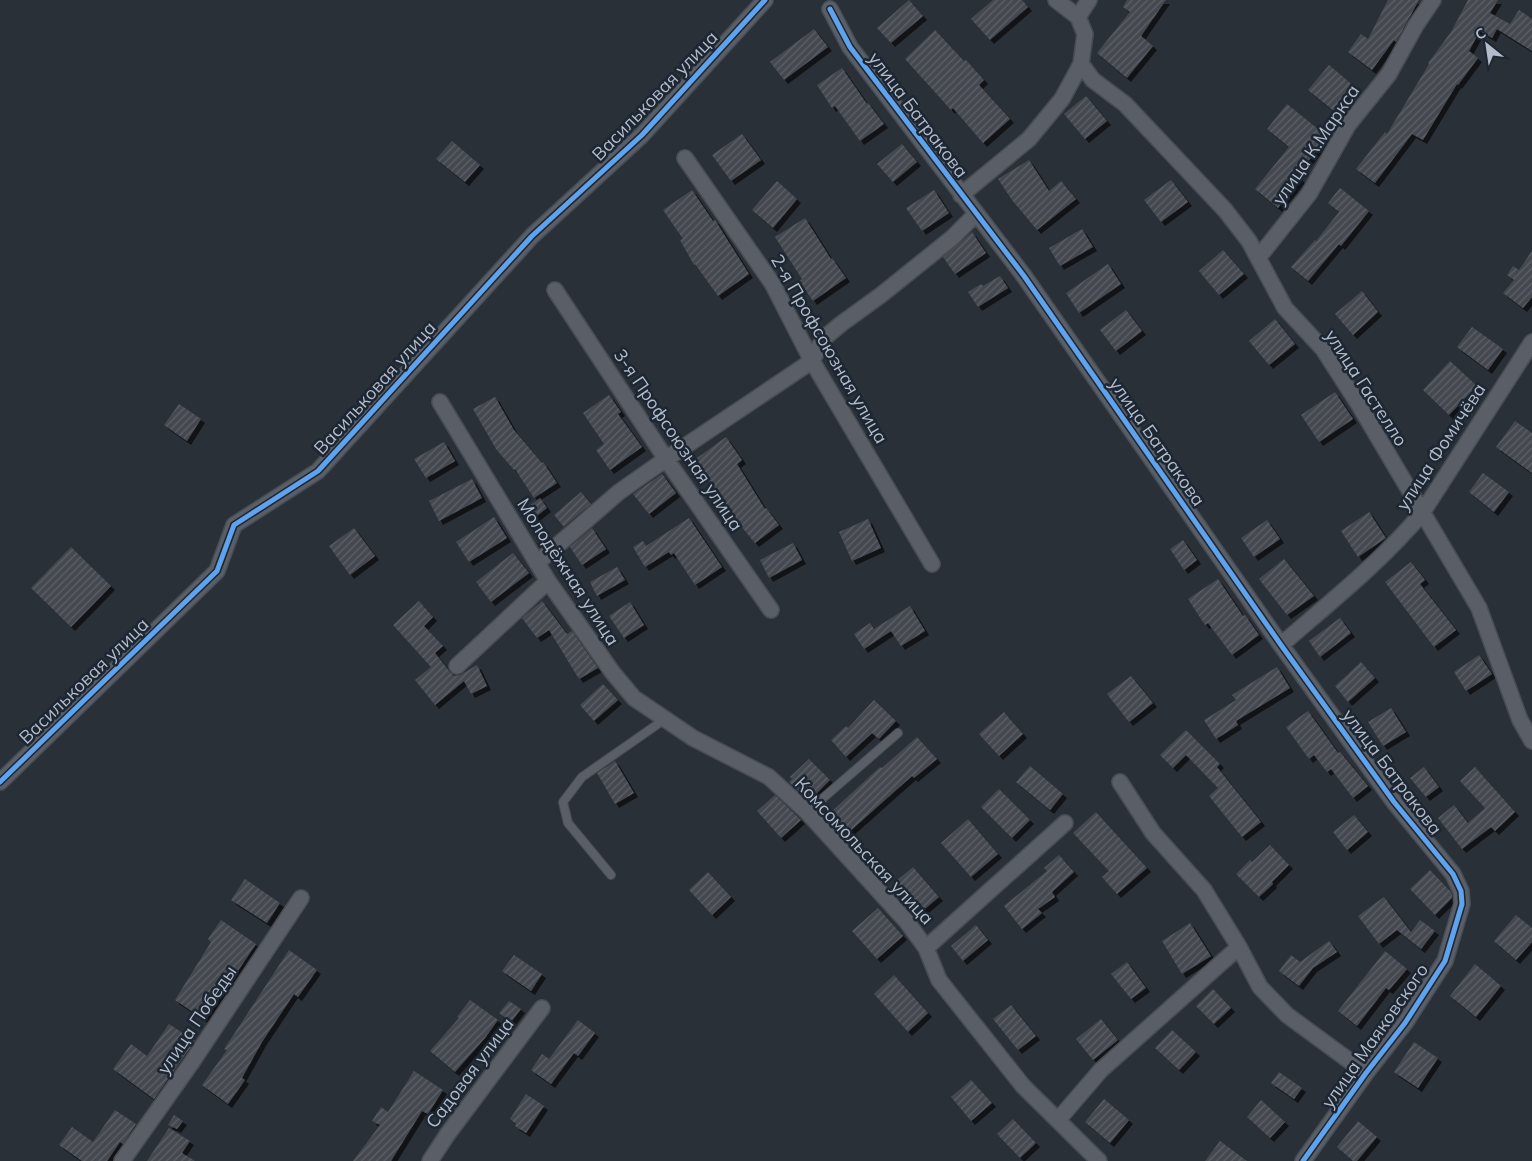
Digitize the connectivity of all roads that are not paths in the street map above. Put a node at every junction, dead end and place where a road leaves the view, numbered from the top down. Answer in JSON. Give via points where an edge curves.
{"nodes":[{"id":1,"x":765,"y":0,"type":"edge"},
{"id":2,"x":1056,"y":0,"type":"edge"},
{"id":3,"x":1089,"y":0,"type":"edge"},
{"id":4,"x":1433,"y":0,"type":"edge"},
{"id":5,"x":830,"y":9,"type":"dead end"},
{"id":6,"x":1078,"y":17,"type":"junction"},
{"id":7,"x":1081,"y":64,"type":"junction"},
{"id":8,"x":685,"y":158,"type":"dead end"},
{"id":9,"x":961,"y":195,"type":"junction"},
{"id":10,"x":976,"y":214,"type":"junction"},
{"id":11,"x":1258,"y":258,"type":"junction"},
{"id":12,"x":555,"y":290,"type":"dead end"},
{"id":13,"x":1532,"y":342,"type":"edge"},
{"id":14,"x":812,"y":361,"type":"junction"},
{"id":15,"x":440,"y":402,"type":"dead end"},
{"id":16,"x":666,"y":459,"type":"junction"},
{"id":17,"x":1422,"y":513,"type":"junction"},
{"id":18,"x":537,"y":563,"type":"junction"},
{"id":19,"x":932,"y":564,"type":"dead end"},
{"id":20,"x":548,"y":581,"type":"junction"},
{"id":21,"x":771,"y":610,"type":"dead end"},
{"id":22,"x":1281,"y":645,"type":"junction"},
{"id":23,"x":457,"y":666,"type":"dead end"},
{"id":24,"x":665,"y":718,"type":"junction"},
{"id":25,"x":898,"y":732,"type":"dead end"},
{"id":26,"x":693,"y":738,"type":"joint"},
{"id":27,"x":1532,"y":741,"type":"edge"},
{"id":28,"x":0,"y":782,"type":"edge"},
{"id":29,"x":1120,"y":782,"type":"dead end"},
{"id":30,"x":807,"y":812,"type":"junction"},
{"id":31,"x":1065,"y":823,"type":"dead end"},
{"id":32,"x":611,"y":875,"type":"dead end"},
{"id":33,"x":1461,"y":891,"type":"joint"},
{"id":34,"x":301,"y":898,"type":"dead end"},
{"id":35,"x":1239,"y":947,"type":"junction"},
{"id":36,"x":926,"y":948,"type":"junction"},
{"id":37,"x":542,"y":1008,"type":"dead end"},
{"id":38,"x":1366,"y":1073,"type":"junction"},
{"id":39,"x":1058,"y":1120,"type":"junction"},
{"id":40,"x":122,"y":1161,"type":"edge"},
{"id":41,"x":430,"y":1161,"type":"edge"},
{"id":42,"x":1100,"y":1161,"type":"edge"},
{"id":43,"x":1303,"y":1161,"type":"edge"}],
"edges":[{"from":1,"to":28,"type":"street","name":"Васильковая улица","via":[[642,135],[532,236],[318,471],[234,525],[217,571]]},
{"from":2,"to":6,"type":"street"},
{"from":3,"to":6,"type":"street"},
{"from":4,"to":11,"type":"street","name":"улица К.Маркса","via":[[1389,74],[1348,125],[1309,194]]},
{"from":5,"to":9,"type":"street","name":"улица Батракова","via":[[850,47]]},
{"from":6,"to":7,"type":"street","via":[[1085,34]]},
{"from":7,"to":9,"type":"street","via":[[1062,99],[1029,139]]},
{"from":7,"to":11,"type":"street","name":"улица Гастелло","via":[[1093,80],[1125,104],[1225,210],[1249,240]]},
{"from":8,"to":14,"type":"street","name":"2-я Профсоюзная улица","via":[[772,283]]},
{"from":9,"to":10,"type":"street","name":"улица Батракова"},
{"from":10,"to":14,"type":"street","via":[[952,238],[840,324],[824,339]]},
{"from":10,"to":22,"type":"street","name":"улица Батракова","via":[[1024,276]]},
{"from":11,"to":17,"type":"street","name":"улица Гастелло","via":[[1285,308],[1323,349]]},
{"from":12,"to":16,"type":"street","name":"3-я Профсоюзная улица"},
{"from":13,"to":17,"type":"street","name":"улица Фомичёва"},
{"from":14,"to":16,"type":"street"},
{"from":14,"to":19,"type":"street","name":"2-я Профсоюзная улица"},
{"from":15,"to":18,"type":"street","name":"Молодёжная улица"},
{"from":16,"to":18,"type":"street","via":[[620,492]]},
{"from":16,"to":21,"type":"street","name":"3-я Профсоюзная улица"},
{"from":17,"to":22,"type":"street","name":"улица Фомичёва","via":[[1365,571]]},
{"from":17,"to":27,"type":"street","name":"улица Гастелло","via":[[1479,608],[1520,720]]},
{"from":18,"to":20,"type":"street","name":"Молодёжная улица"},
{"from":20,"to":23,"type":"street"},
{"from":20,"to":24,"type":"street","name":"Молодёжная улица","via":[[634,698]]},
{"from":22,"to":33,"type":"street","name":"улица Батракова","via":[[1394,802],[1453,874]]},
{"from":24,"to":26,"type":"street","name":"Молодёжная улица"},
{"from":24,"to":32,"type":"lane","via":[[582,777],[563,802],[568,823]]},
{"from":25,"to":30,"type":"lane"},
{"from":26,"to":30,"type":"street","name":"Комсомольская улица","via":[[769,777]]},
{"from":29,"to":35,"type":"street","via":[[1153,833],[1204,890]]},
{"from":30,"to":36,"type":"street","name":"Комсомольская улица","via":[[907,922]]},
{"from":31,"to":36,"type":"street","name":"Комсомольская улица"},
{"from":33,"to":38,"type":"street","name":"улица Маяковского","via":[[1462,904],[1445,961],[1405,1023]]},
{"from":34,"to":40,"type":"street","name":"улица Победы"},
{"from":35,"to":38,"type":"street","via":[[1260,987],[1287,1014]]},
{"from":35,"to":39,"type":"street","via":[[1101,1070]]},
{"from":36,"to":39,"type":"street","name":"Комсомольская улица","via":[[939,980],[1023,1086]]},
{"from":37,"to":41,"type":"street","name":"Садовая улица"},
{"from":38,"to":43,"type":"street","name":"улица Маяковского"},
{"from":39,"to":42,"type":"street","name":"Комсомольская улица"}]}
